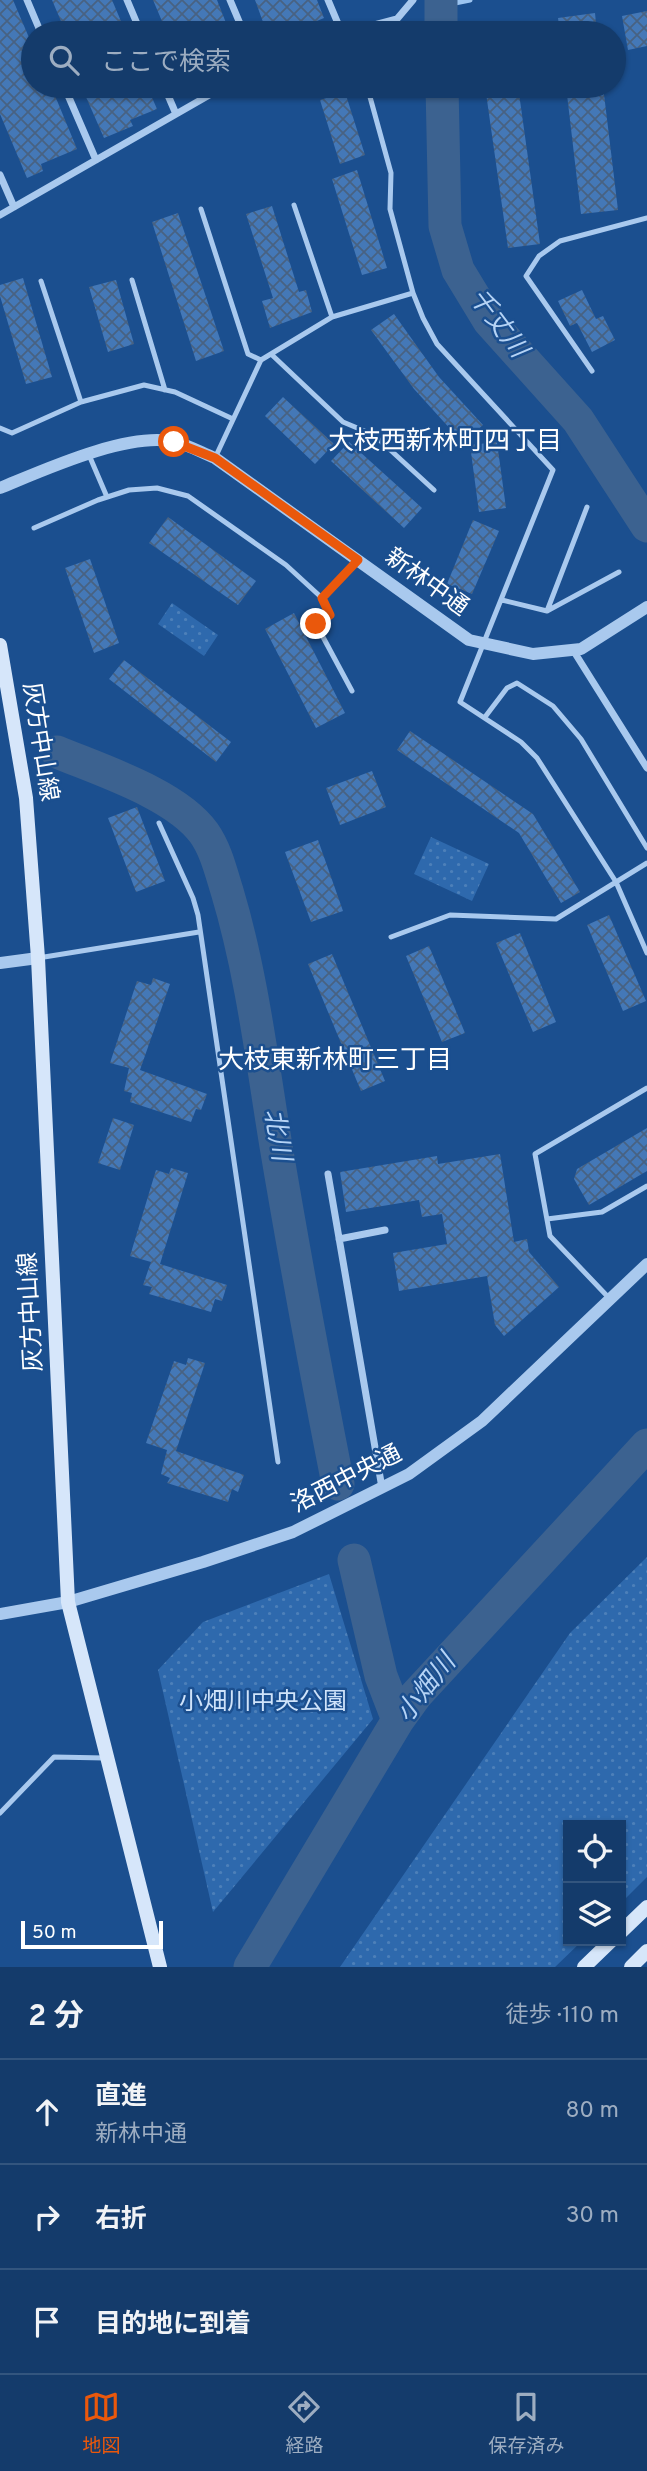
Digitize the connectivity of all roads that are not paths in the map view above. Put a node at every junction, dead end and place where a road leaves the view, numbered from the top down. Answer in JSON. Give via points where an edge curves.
{"nodes":[{"id":1,"x":26,"y":0,"type":"edge"},
{"id":2,"x":127,"y":0,"type":"edge"},
{"id":3,"x":230,"y":0,"type":"edge"},
{"id":4,"x":328,"y":0,"type":"edge"},
{"id":5,"x":413,"y":0,"type":"edge"},
{"id":6,"x":36,"y":21,"type":"edge"},
{"id":7,"x":136,"y":21,"type":"edge"},
{"id":8,"x":239,"y":21,"type":"edge"},
{"id":9,"x":338,"y":21,"type":"edge"},
{"id":10,"x":389,"y":21,"type":"edge"},
{"id":11,"x":69,"y":98,"type":"edge"},
{"id":12,"x":169,"y":98,"type":"edge"},
{"id":13,"x":204,"y":98,"type":"edge"},
{"id":14,"x":371,"y":98,"type":"edge"},
{"id":15,"x":176,"y":114,"type":"junction"},
{"id":16,"x":96,"y":160,"type":"junction"},
{"id":17,"x":0,"y":175,"type":"edge"},
{"id":18,"x":294,"y":205,"type":"dead end"},
{"id":19,"x":13,"y":206,"type":"junction"},
{"id":20,"x":201,"y":209,"type":"dead end"},
{"id":21,"x":0,"y":215,"type":"edge"},
{"id":22,"x":647,"y":218,"type":"edge"},
{"id":23,"x":132,"y":280,"type":"dead end"},
{"id":24,"x":41,"y":281,"type":"dead end"},
{"id":25,"x":413,"y":293,"type":"junction"},
{"id":26,"x":332,"y":317,"type":"junction"},
{"id":27,"x":271,"y":354,"type":"junction"},
{"id":28,"x":261,"y":360,"type":"junction"},
{"id":29,"x":592,"y":371,"type":"dead end"},
{"id":30,"x":165,"y":390,"type":"junction"},
{"id":31,"x":81,"y":402,"type":"junction"},
{"id":32,"x":233,"y":419,"type":"junction"},
{"id":33,"x":0,"y":428,"type":"edge"},
{"id":34,"x":89,"y":455,"type":"junction"},
{"id":35,"x":215,"y":458,"type":"junction"},
{"id":36,"x":0,"y":488,"type":"edge"},
{"id":37,"x":434,"y":490,"type":"dead end"},
{"id":38,"x":107,"y":497,"type":"junction"},
{"id":39,"x":587,"y":507,"type":"dead end"},
{"id":40,"x":34,"y":528,"type":"dead end"},
{"id":41,"x":358,"y":560,"type":"junction"},
{"id":42,"x":619,"y":572,"type":"dead end"},
{"id":43,"x":322,"y":598,"type":"junction"},
{"id":44,"x":502,"y":600,"type":"junction"},
{"id":45,"x":647,"y":607,"type":"edge"},
{"id":46,"x":547,"y":611,"type":"junction"},
{"id":47,"x":485,"y":644,"type":"junction"},
{"id":48,"x":0,"y":645,"type":"edge"},
{"id":49,"x":573,"y":650,"type":"junction"},
{"id":50,"x":352,"y":691,"type":"dead end"},
{"id":51,"x":485,"y":717,"type":"junction"},
{"id":52,"x":647,"y":768,"type":"edge"},
{"id":53,"x":159,"y":823,"type":"dead end"},
{"id":54,"x":647,"y":848,"type":"edge"},
{"id":55,"x":647,"y":863,"type":"edge"},
{"id":56,"x":616,"y":882,"type":"junction"},
{"id":57,"x":199,"y":932,"type":"junction"},
{"id":58,"x":391,"y":937,"type":"dead end"},
{"id":59,"x":647,"y":953,"type":"edge"},
{"id":60,"x":38,"y":958,"type":"junction"},
{"id":61,"x":0,"y":963,"type":"edge"},
{"id":62,"x":647,"y":1088,"type":"edge"},
{"id":63,"x":328,"y":1174,"type":"dead end"},
{"id":64,"x":647,"y":1186,"type":"edge"},
{"id":65,"x":547,"y":1219,"type":"junction"},
{"id":66,"x":385,"y":1230,"type":"dead end"},
{"id":67,"x":339,"y":1239,"type":"junction"},
{"id":68,"x":647,"y":1264,"type":"edge"},
{"id":69,"x":610,"y":1299,"type":"junction"},
{"id":70,"x":278,"y":1462,"type":"dead end"},
{"id":71,"x":382,"y":1488,"type":"junction"},
{"id":72,"x":68,"y":1602,"type":"junction"},
{"id":73,"x":0,"y":1614,"type":"edge"},
{"id":74,"x":108,"y":1758,"type":"junction"},
{"id":75,"x":0,"y":1812,"type":"edge"},
{"id":76,"x":647,"y":1907,"type":"edge"},
{"id":77,"x":626,"y":1927,"type":"edge"},
{"id":78,"x":606,"y":1946,"type":"edge"},
{"id":79,"x":647,"y":1951,"type":"edge"},
{"id":80,"x":160,"y":1967,"type":"edge"},
{"id":81,"x":584,"y":1967,"type":"edge"},
{"id":82,"x":631,"y":1967,"type":"edge"}],
"edges":[{"from":1,"to":6,"type":"street"},
{"from":2,"to":7,"type":"street"},
{"from":3,"to":8,"type":"street"},
{"from":4,"to":9,"type":"street"},
{"from":5,"to":10,"type":"street","via":[[397,19]]},
{"from":11,"to":16,"type":"street"},
{"from":12,"to":15,"type":"street"},
{"from":13,"to":15,"type":"street"},
{"from":14,"to":25,"type":"lane","via":[[391,173],[390,209]]},
{"from":15,"to":16,"type":"street"},
{"from":16,"to":19,"type":"street"},
{"from":17,"to":19,"type":"street"},
{"from":18,"to":26,"type":"lane"},
{"from":19,"to":21,"type":"street"},
{"from":20,"to":28,"type":"lane","via":[[248,355]]},
{"from":22,"to":29,"type":"lane","via":[[560,241],[539,256],[526,276]]},
{"from":23,"to":30,"type":"lane"},
{"from":24,"to":31,"type":"lane"},
{"from":25,"to":26,"type":"lane"},
{"from":25,"to":44,"type":"lane","via":[[437,344],[554,470]]},
{"from":26,"to":27,"type":"lane"},
{"from":27,"to":28,"type":"lane"},
{"from":27,"to":37,"type":"lane","via":[[343,422],[374,435]]},
{"from":28,"to":32,"type":"lane"},
{"from":30,"to":31,"type":"lane","via":[[144,385]]},
{"from":30,"to":32,"type":"lane"},
{"from":31,"to":33,"type":"lane","via":[[12,433]]},
{"from":32,"to":35,"type":"lane"},
{"from":34,"to":35,"type":"street","name":"新林中通","via":[[130,441],[174,442]]},
{"from":34,"to":36,"type":"street","name":"新林中通"},
{"from":34,"to":38,"type":"lane"},
{"from":35,"to":41,"type":"street","name":"新林中通"},
{"from":38,"to":40,"type":"lane"},
{"from":38,"to":43,"type":"lane","via":[[157,488],[188,496],[286,565]]},
{"from":39,"to":46,"type":"lane"},
{"from":41,"to":43,"type":"lane"},
{"from":41,"to":47,"type":"street","name":"新林中通","via":[[469,640]]},
{"from":42,"to":46,"type":"lane"},
{"from":43,"to":50,"type":"lane","via":[[330,615],[316,624]]},
{"from":44,"to":46,"type":"lane"},
{"from":44,"to":47,"type":"lane"},
{"from":45,"to":49,"type":"street","name":"新林中通"},
{"from":47,"to":49,"type":"street","name":"新林中通","via":[[533,654]]},
{"from":47,"to":51,"type":"lane","via":[[460,702]]},
{"from":48,"to":60,"type":"main road","name":"灰方中山線","via":[[26,798]]},
{"from":49,"to":52,"type":"street"},
{"from":51,"to":54,"type":"lane","via":[[507,688],[517,683],[553,706],[581,739]]},
{"from":51,"to":56,"type":"lane","via":[[537,758]]},
{"from":53,"to":57,"type":"lane","via":[[193,898]]},
{"from":55,"to":56,"type":"lane"},
{"from":56,"to":58,"type":"lane","via":[[556,919],[450,915]]},
{"from":56,"to":59,"type":"lane"},
{"from":57,"to":60,"type":"lane"},
{"from":57,"to":70,"type":"lane"},
{"from":60,"to":61,"type":"street"},
{"from":60,"to":72,"type":"main road","name":"灰方中山線"},
{"from":62,"to":65,"type":"lane","via":[[535,1154]]},
{"from":63,"to":67,"type":"street"},
{"from":64,"to":65,"type":"lane","via":[[602,1212]]},
{"from":65,"to":69,"type":"lane","via":[[550,1237]]},
{"from":66,"to":67,"type":"street"},
{"from":67,"to":71,"type":"street"},
{"from":68,"to":69,"type":"street","name":"洛西中央通"},
{"from":69,"to":71,"type":"street","name":"洛西中央通","via":[[482,1421],[410,1474]]},
{"from":71,"to":72,"type":"street","name":"洛西中央通","via":[[293,1532]]},
{"from":72,"to":73,"type":"street","name":"洛西中央通"},
{"from":72,"to":74,"type":"main road","name":"灰方中山線"},
{"from":74,"to":75,"type":"lane","via":[[54,1757]]},
{"from":74,"to":80,"type":"main road","name":"灰方中山線"},
{"from":76,"to":77,"type":"main road"},
{"from":78,"to":81,"type":"main road"},
{"from":79,"to":82,"type":"main road"}]}
